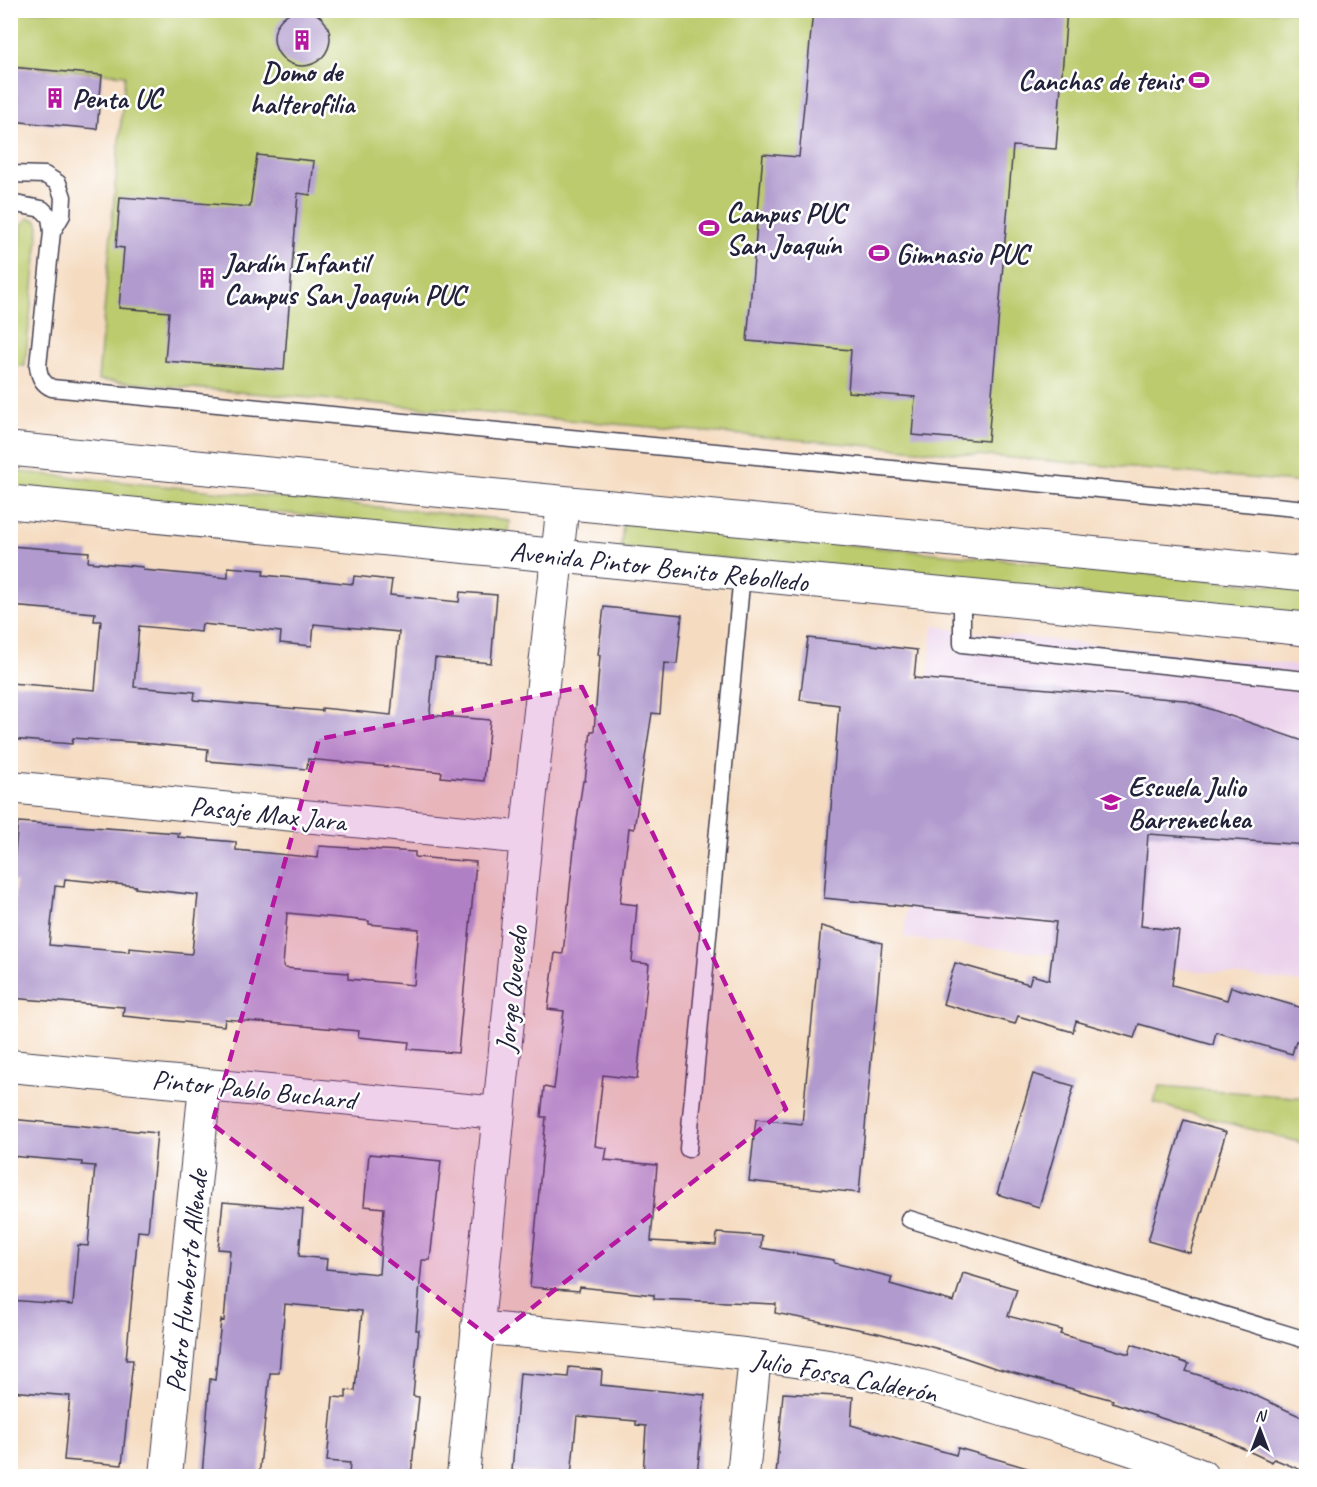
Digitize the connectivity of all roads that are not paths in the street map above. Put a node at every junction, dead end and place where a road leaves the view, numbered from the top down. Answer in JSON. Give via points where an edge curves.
{"nodes":[{"id":1,"x":10,"y":174,"type":"edge"},
{"id":2,"x":10,"y":203,"type":"edge"},
{"id":3,"x":52,"y":232,"type":"junction"},
{"id":4,"x":10,"y":449,"type":"edge"},
{"id":5,"x":10,"y":502,"type":"edge"},
{"id":6,"x":562,"y":503,"type":"junction"},
{"id":7,"x":1306,"y":509,"type":"edge"},
{"id":8,"x":557,"y":556,"type":"junction"},
{"id":9,"x":742,"y":574,"type":"junction"},
{"id":10,"x":1306,"y":574,"type":"edge"},
{"id":11,"x":962,"y":596,"type":"junction"},
{"id":12,"x":1306,"y":629,"type":"edge"},
{"id":13,"x":1306,"y":680,"type":"edge"},
{"id":14,"x":10,"y":787,"type":"edge"},
{"id":15,"x":526,"y":838,"type":"junction"},
{"id":16,"x":10,"y":1066,"type":"edge"},
{"id":17,"x":205,"y":1085,"type":"junction"},
{"id":18,"x":498,"y":1113,"type":"junction"},
{"id":19,"x":688,"y":1149,"type":"dead end"},
{"id":20,"x":909,"y":1219,"type":"dead end"},
{"id":21,"x":477,"y":1328,"type":"junction"},
{"id":22,"x":1306,"y":1340,"type":"edge"},
{"id":23,"x":755,"y":1356,"type":"junction"},
{"id":24,"x":166,"y":1476,"type":"edge"},
{"id":25,"x":463,"y":1476,"type":"edge"},
{"id":26,"x":743,"y":1476,"type":"edge"},
{"id":27,"x":1202,"y":1476,"type":"edge"}],
"edges":[{"from":1,"to":3,"type":"lane","via":[[45,175],[58,183],[63,197],[62,216]]},
{"from":2,"to":3,"type":"lane","via":[[42,210],[50,217]]},
{"from":3,"to":7,"type":"lane","via":[[38,366],[42,380],[52,388]]},
{"from":4,"to":6,"type":"street","name":"Avenida Pintor Benito Rebolledo"},
{"from":5,"to":8,"type":"street","name":"Avenida Pintor Benito Rebolledo"},
{"from":6,"to":8,"type":"street","name":"Jorge Quevedo"},
{"from":6,"to":10,"type":"street","name":"Avenida Pintor Benito Rebolledo"},
{"from":8,"to":9,"type":"street","name":"Avenida Pintor Benito Rebolledo"},
{"from":8,"to":15,"type":"street","name":"Jorge Quevedo"},
{"from":9,"to":11,"type":"street","name":"Avenida Pintor Benito Rebolledo"},
{"from":9,"to":19,"type":"lane"},
{"from":11,"to":12,"type":"street","name":"Avenida Pintor Benito Rebolledo"},
{"from":11,"to":13,"type":"lane","via":[[962,644]]},
{"from":14,"to":15,"type":"street","name":"Pasaje Max Jara"},
{"from":15,"to":18,"type":"street","name":"Jorge Quevedo"},
{"from":16,"to":17,"type":"street","name":"Pintor Pablo Buchard"},
{"from":17,"to":18,"type":"street","name":"Pintor Pablo Buchard"},
{"from":17,"to":24,"type":"street","name":"Pedro Humberto Allende"},
{"from":18,"to":21,"type":"street","name":"Jorge Quevedo"},
{"from":20,"to":22,"type":"lane"},
{"from":21,"to":23,"type":"street","name":"Julio Fossa Calderón"},
{"from":21,"to":25,"type":"street","name":"Jorge Quevedo"},
{"from":23,"to":26,"type":"street"},
{"from":23,"to":27,"type":"street","name":"Julio Fossa Calderón","via":[[854,1371],[965,1399],[1138,1451]]}]}
